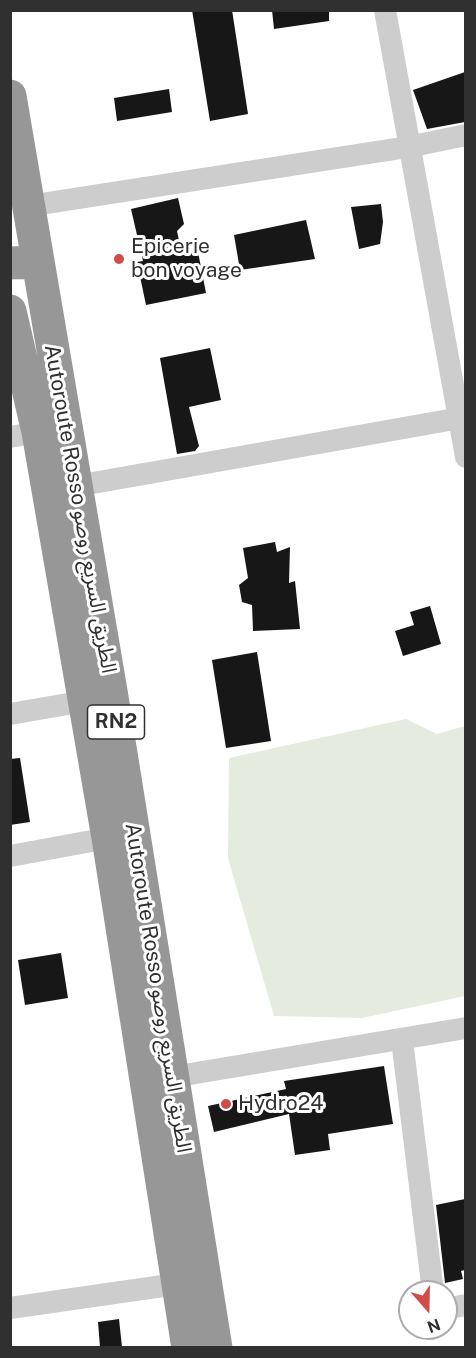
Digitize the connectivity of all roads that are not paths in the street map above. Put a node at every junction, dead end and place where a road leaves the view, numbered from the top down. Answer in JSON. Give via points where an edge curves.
{"nodes":[{"id":1,"x":385,"y":10,"type":"edge"},
{"id":2,"x":10,"y":96,"type":"edge"},
{"id":3,"x":465,"y":135,"type":"edge"},
{"id":4,"x":408,"y":147,"type":"junction"},
{"id":5,"x":28,"y":206,"type":"junction"},
{"id":6,"x":24,"y":263,"type":"edge"},
{"id":7,"x":10,"y":311,"type":"edge"},
{"id":8,"x":461,"y":418,"type":"edge"},
{"id":9,"x":24,"y":435,"type":"edge"},
{"id":10,"x":465,"y":458,"type":"edge"},
{"id":11,"x":76,"y":486,"type":"junction"},
{"id":12,"x":85,"y":701,"type":"junction"},
{"id":13,"x":10,"y":714,"type":"edge"},
{"id":14,"x":108,"y":838,"type":"junction"},
{"id":15,"x":10,"y":855,"type":"edge"},
{"id":16,"x":465,"y":1028,"type":"edge"},
{"id":17,"x":402,"y":1040,"type":"junction"},
{"id":18,"x":172,"y":1077,"type":"junction"},
{"id":19,"x":432,"y":1280,"type":"edge"},
{"id":20,"x":177,"y":1284,"type":"junction"},
{"id":21,"x":11,"y":1303,"type":"edge"},
{"id":22,"x":188,"y":1347,"type":"edge"},
{"id":23,"x":216,"y":1347,"type":"edge"}],
"edges":[{"from":1,"to":4,"type":"street"},
{"from":2,"to":5,"type":"highway","name":"Autoroute Rosso الطريق السريع روصو","number":"RN2"},
{"from":3,"to":4,"type":"street"},
{"from":4,"to":5,"type":"street"},
{"from":4,"to":8,"type":"street"},
{"from":5,"to":6,"type":"highway","name":"Autoroute Rosso الطريق السريع روصو","number":"RN2"},
{"from":6,"to":11,"type":"highway","name":"Autoroute Rosso الطريق السريع روصو","number":"RN2"},
{"from":7,"to":9,"type":"highway","name":"Autoroute Rosso الطريق السريع روصو","number":"RN2"},
{"from":8,"to":10,"type":"street"},
{"from":8,"to":11,"type":"street"},
{"from":9,"to":12,"type":"highway","name":"Autoroute Rosso الطريق السريع روصو","number":"RN2"},
{"from":11,"to":18,"type":"highway","name":"Autoroute Rosso الطريق السريع روصو","number":"RN2"},
{"from":12,"to":13,"type":"street"},
{"from":12,"to":14,"type":"highway","name":"Autoroute Rosso الطريق السريع روصو","number":"RN2"},
{"from":14,"to":15,"type":"street"},
{"from":14,"to":20,"type":"highway","name":"Autoroute Rosso الطريق السريع روصو","number":"RN2"},
{"from":16,"to":17,"type":"street"},
{"from":17,"to":18,"type":"street"},
{"from":17,"to":19,"type":"street"},
{"from":18,"to":23,"type":"highway","name":"Autoroute Rosso الطريق السريع روصو","number":"RN2"},
{"from":20,"to":21,"type":"street"},
{"from":20,"to":22,"type":"highway","name":"Autoroute Rosso الطريق السريع روصو","number":"RN2"}]}
